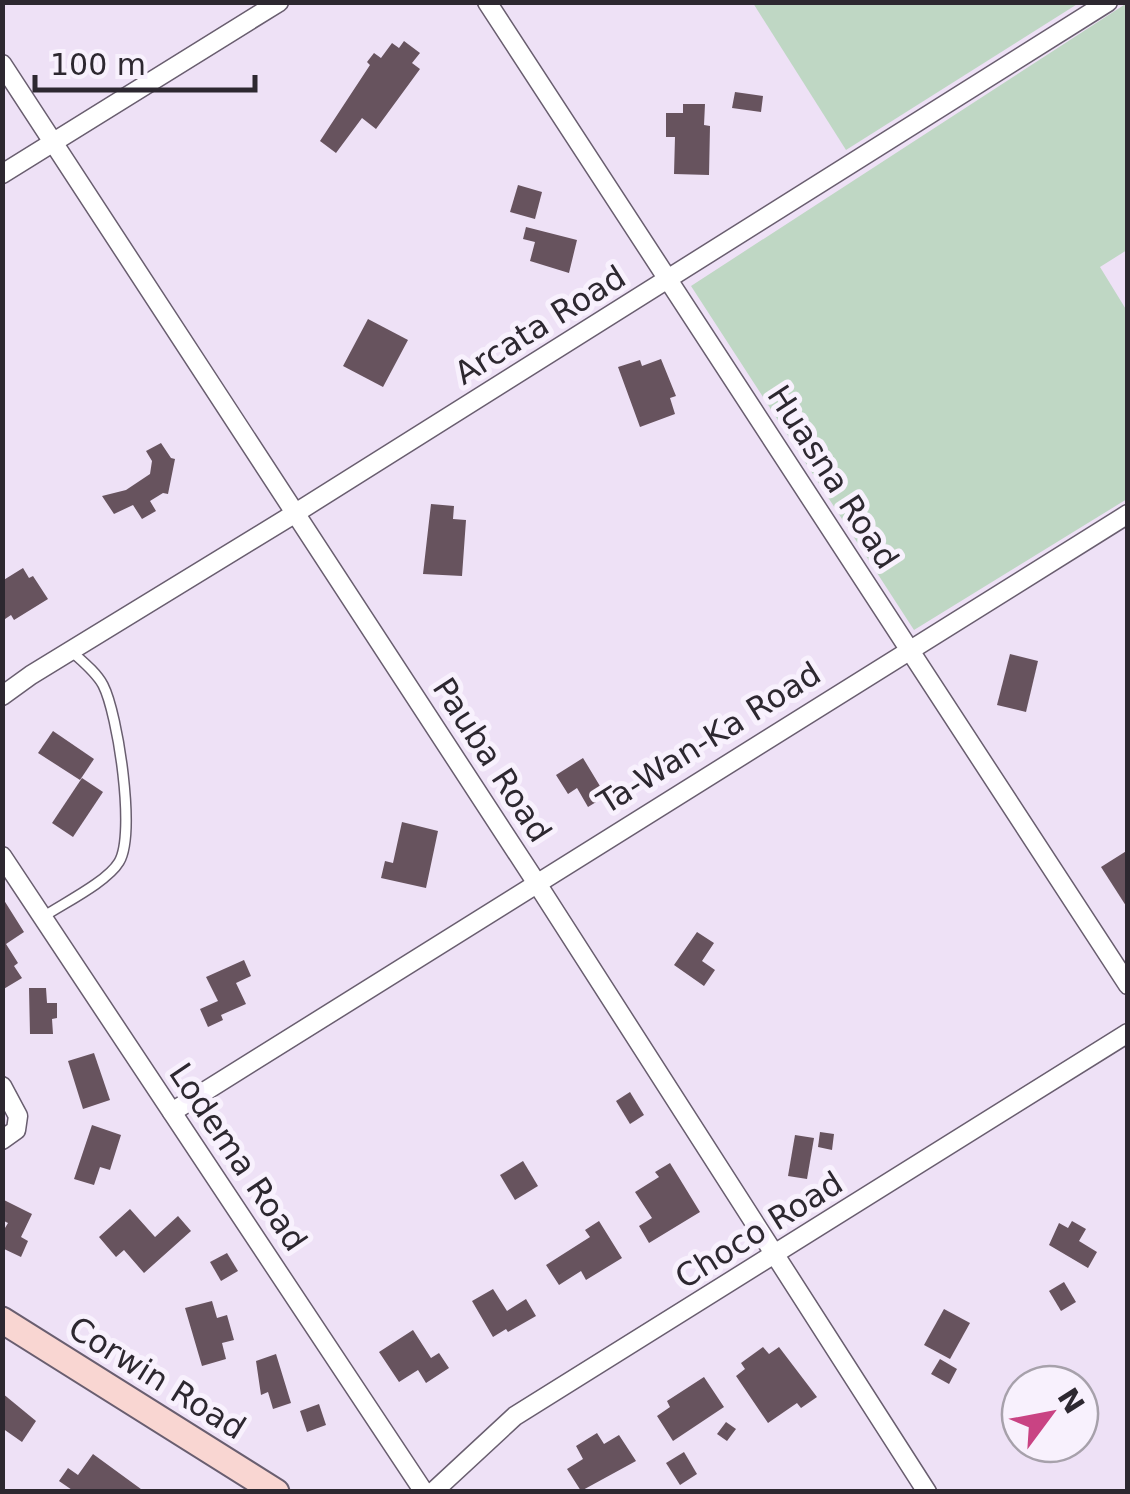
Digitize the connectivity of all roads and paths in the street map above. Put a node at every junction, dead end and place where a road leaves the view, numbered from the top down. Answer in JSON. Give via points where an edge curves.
{"nodes":[{"id":1,"x":280,"y":2,"type":"edge"},
{"id":2,"x":488,"y":2,"type":"edge"},
{"id":3,"x":1108,"y":2,"type":"edge"},
{"id":4,"x":2,"y":64,"type":"edge"},
{"id":5,"x":53,"y":142,"type":"junction"},
{"id":6,"x":2,"y":174,"type":"edge"},
{"id":7,"x":668,"y":280,"type":"junction"},
{"id":8,"x":294,"y":514,"type":"junction"},
{"id":9,"x":1128,"y":514,"type":"edge"},
{"id":10,"x":909,"y":648,"type":"junction"},
{"id":11,"x":70,"y":651,"type":"junction"},
{"id":12,"x":2,"y":696,"type":"edge"},
{"id":13,"x":2,"y":856,"type":"edge"},
{"id":14,"x":536,"y":882,"type":"junction"},
{"id":15,"x":43,"y":917,"type":"junction"},
{"id":16,"x":1128,"y":985,"type":"edge"},
{"id":17,"x":1128,"y":1033,"type":"edge"},
{"id":18,"x":2,"y":1086,"type":"edge"},
{"id":19,"x":172,"y":1112,"type":"junction"},
{"id":20,"x":2,"y":1140,"type":"edge"},
{"id":21,"x":775,"y":1256,"type":"junction"},
{"id":22,"x":2,"y":1320,"type":"edge"},
{"id":23,"x":276,"y":1492,"type":"edge"},
{"id":24,"x":424,"y":1492,"type":"edge"},
{"id":25,"x":433,"y":1492,"type":"edge"},
{"id":26,"x":927,"y":1492,"type":"edge"}],
"edges":[{"from":1,"to":5,"type":"street"},
{"from":2,"to":7,"type":"street","name":"Huasna Road"},
{"from":3,"to":7,"type":"street","name":"Arcata Road"},
{"from":4,"to":5,"type":"street","name":"Pauba Road"},
{"from":5,"to":6,"type":"street"},
{"from":5,"to":8,"type":"street","name":"Pauba Road"},
{"from":7,"to":8,"type":"street","name":"Arcata Road"},
{"from":7,"to":10,"type":"street","name":"Huasna Road"},
{"from":8,"to":11,"type":"street","name":"Arcata Road"},
{"from":8,"to":14,"type":"street","name":"Pauba Road"},
{"from":9,"to":10,"type":"street","name":"Ta-Wan-Ka Road"},
{"from":10,"to":14,"type":"street","name":"Ta-Wan-Ka Road"},
{"from":10,"to":16,"type":"street","name":"Huasna Road"},
{"from":11,"to":12,"type":"street","name":"Arcata Road"},
{"from":11,"to":15,"type":"lane","via":[[99,680],[113,716],[125,846],[117,866]]},
{"from":13,"to":15,"type":"street","name":"Lodema Road"},
{"from":14,"to":19,"type":"street","name":"Ta-Wan-Ka Road"},
{"from":14,"to":21,"type":"street","name":"Pauba Road"},
{"from":15,"to":19,"type":"street","name":"Lodema Road"},
{"from":17,"to":21,"type":"street","name":"Choco Road"},
{"from":18,"to":20,"type":"street","via":[[18,1116],[16,1130]]},
{"from":19,"to":24,"type":"street","name":"Lodema Road"},
{"from":21,"to":25,"type":"street","name":"Choco Road","via":[[516,1416]]},
{"from":21,"to":26,"type":"street","name":"Pauba Road"},
{"from":22,"to":23,"type":"main road","name":"Corwin Road"}]}
